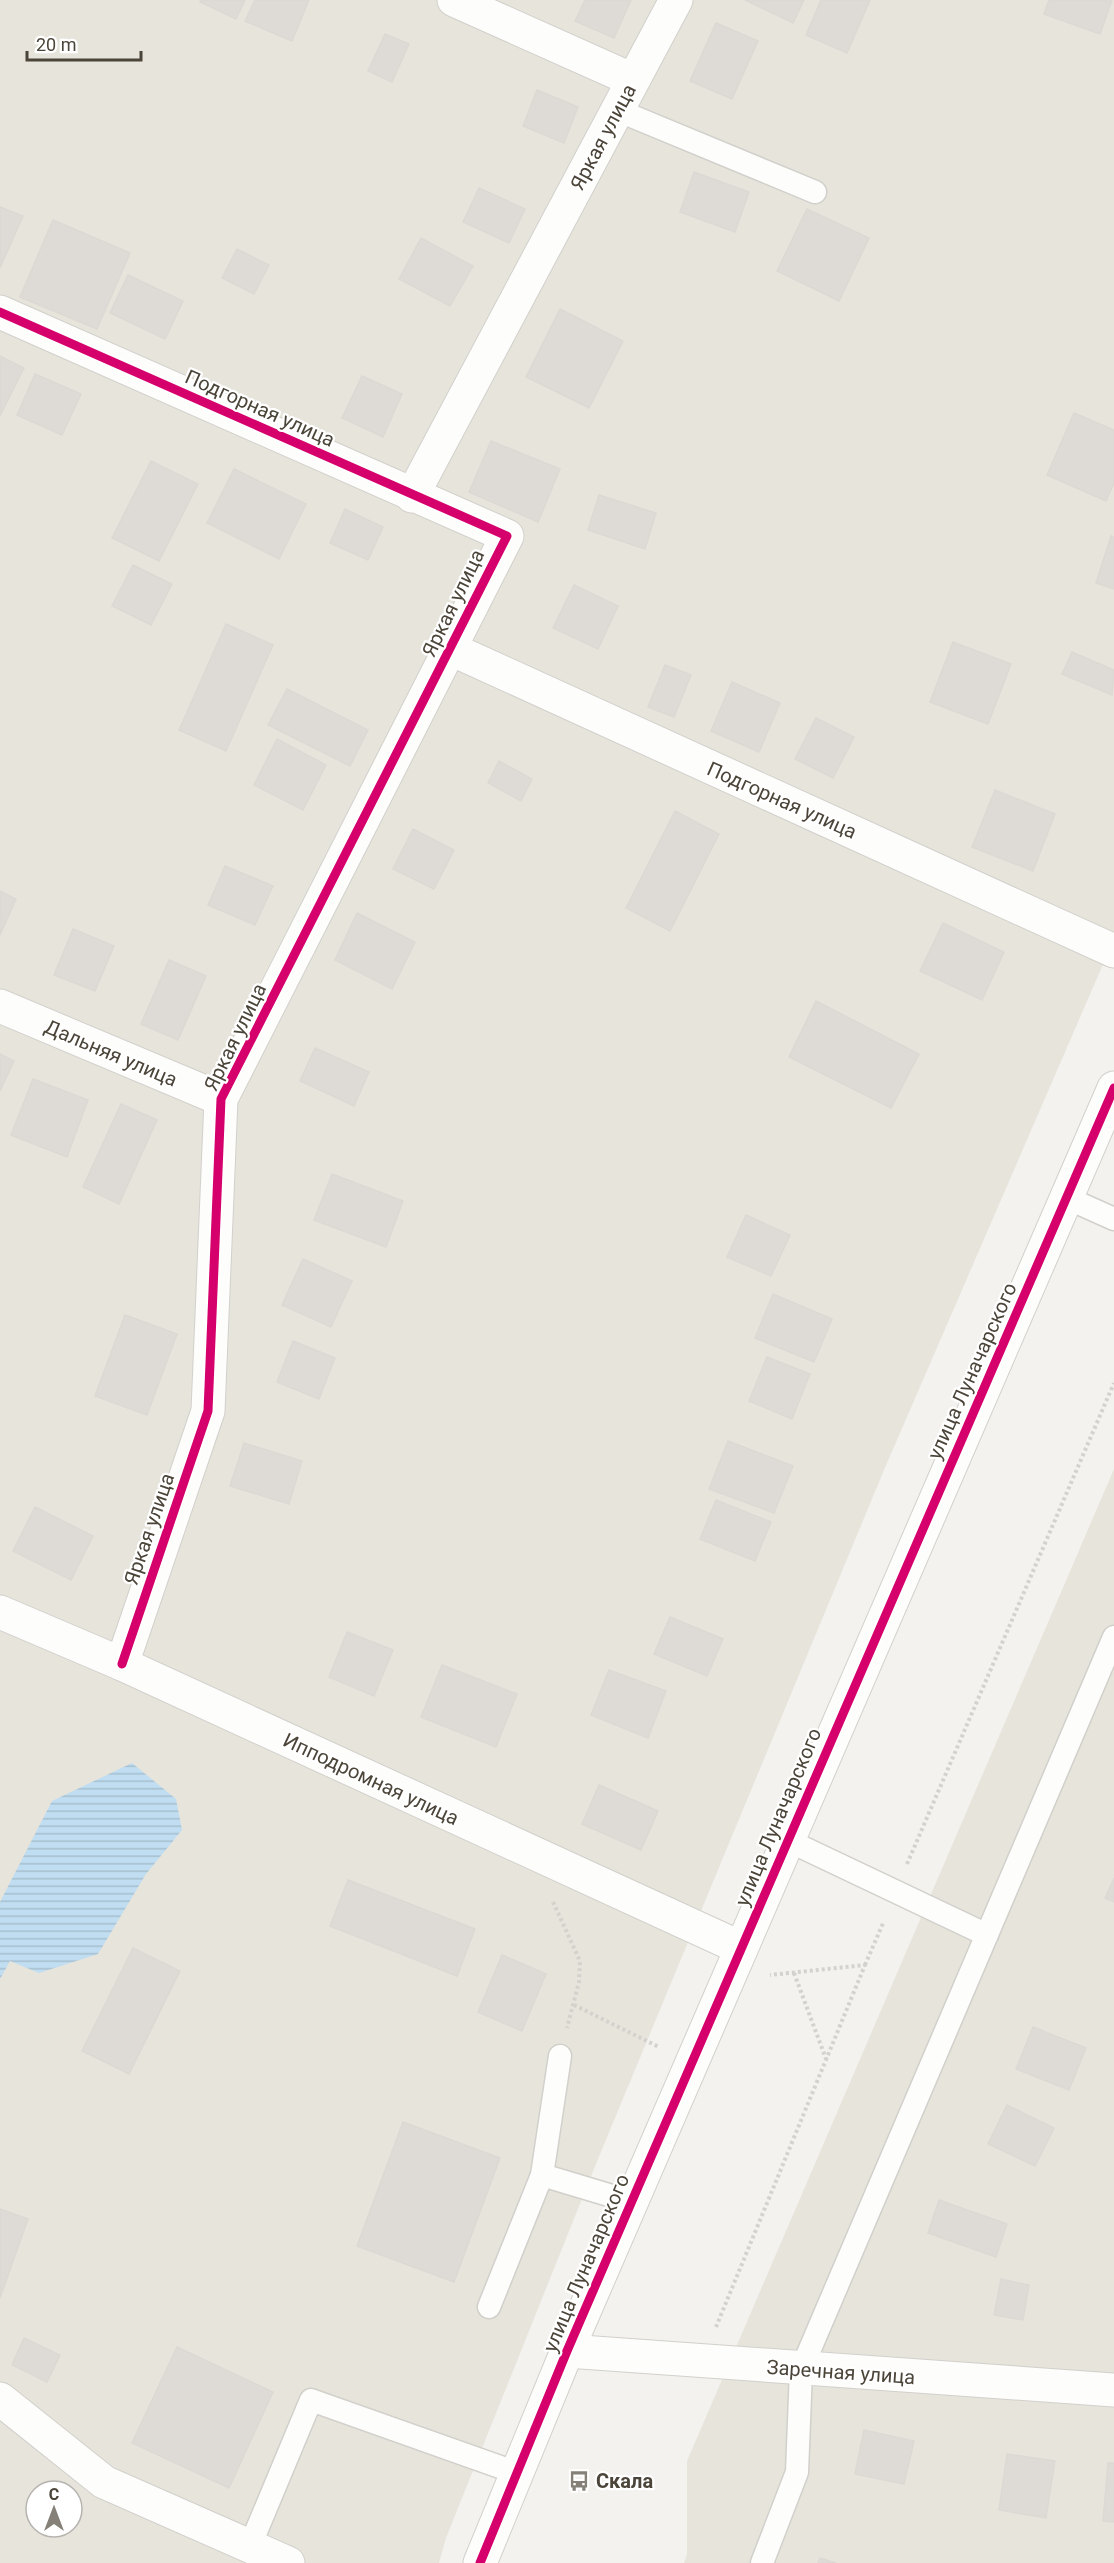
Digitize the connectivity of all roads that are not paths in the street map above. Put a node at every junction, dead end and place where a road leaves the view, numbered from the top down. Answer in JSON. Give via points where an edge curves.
{"nodes":[{"id":1,"x":454,"y":0,"type":"edge"},
{"id":2,"x":676,"y":0,"type":"edge"},
{"id":3,"x":633,"y":80,"type":"junction"},
{"id":4,"x":618,"y":110,"type":"junction"},
{"id":5,"x":815,"y":192,"type":"dead end"},
{"id":6,"x":0,"y":312,"type":"edge"},
{"id":7,"x":412,"y":496,"type":"junction"},
{"id":8,"x":507,"y":536,"type":"joint"},
{"id":9,"x":451,"y":649,"type":"junction"},
{"id":10,"x":1114,"y":951,"type":"edge"},
{"id":11,"x":0,"y":1006,"type":"edge"},
{"id":12,"x":1114,"y":1088,"type":"edge"},
{"id":13,"x":221,"y":1099,"type":"junction"},
{"id":14,"x":1067,"y":1198,"type":"junction"},
{"id":15,"x":1114,"y":1219,"type":"edge"},
{"id":16,"x":0,"y":1612,"type":"edge"},
{"id":17,"x":1114,"y":1637,"type":"edge"},
{"id":18,"x":122,"y":1664,"type":"junction"},
{"id":19,"x":787,"y":1840,"type":"junction"},
{"id":20,"x":987,"y":1935,"type":"junction"},
{"id":21,"x":741,"y":1948,"type":"junction"},
{"id":22,"x":560,"y":2056,"type":"road end"},
{"id":23,"x":542,"y":2175,"type":"junction"},
{"id":24,"x":632,"y":2202,"type":"junction"},
{"id":25,"x":489,"y":2307,"type":"dead end"},
{"id":26,"x":567,"y":2351,"type":"junction"},
{"id":27,"x":801,"y":2370,"type":"junction"},
{"id":28,"x":1114,"y":2390,"type":"edge"},
{"id":29,"x":0,"y":2398,"type":"edge"},
{"id":30,"x":518,"y":2473,"type":"junction"},
{"id":31,"x":250,"y":2546,"type":"junction"},
{"id":32,"x":288,"y":2563,"type":"edge"},
{"id":33,"x":480,"y":2563,"type":"edge"},
{"id":34,"x":762,"y":2563,"type":"edge"}],
"edges":[{"from":1,"to":3,"type":"street"},
{"from":2,"to":3,"type":"street","name":"Яркая улица"},
{"from":3,"to":4,"type":"street","name":"Яркая улица"},
{"from":4,"to":5,"type":"lane"},
{"from":4,"to":7,"type":"street","name":"Яркая улица"},
{"from":6,"to":7,"type":"street","name":"Подгорная улица"},
{"from":7,"to":8,"type":"street","name":"Подгорная улица"},
{"from":8,"to":9,"type":"street","name":"Яркая улица"},
{"from":9,"to":10,"type":"street","name":"Подгорная улица"},
{"from":9,"to":13,"type":"street","name":"Яркая улица"},
{"from":11,"to":13,"type":"street","name":"Дальняя улица"},
{"from":12,"to":14,"type":"street","name":"улица Луначарского"},
{"from":13,"to":18,"type":"street","name":"Яркая улица","via":[[208,1411]]},
{"from":14,"to":15,"type":"lane"},
{"from":14,"to":19,"type":"street","name":"улица Луначарского"},
{"from":16,"to":18,"type":"street","name":"Ипподромная улица"},
{"from":17,"to":20,"type":"lane"},
{"from":18,"to":21,"type":"street","name":"Ипподромная улица"},
{"from":19,"to":20,"type":"lane"},
{"from":19,"to":21,"type":"street","name":"улица Луначарского"},
{"from":20,"to":27,"type":"lane"},
{"from":21,"to":24,"type":"street","name":"улица Луначарского"},
{"from":22,"to":23,"type":"lane"},
{"from":23,"to":24,"type":"lane"},
{"from":23,"to":25,"type":"lane"},
{"from":24,"to":26,"type":"street","name":"улица Луначарского"},
{"from":26,"to":27,"type":"street","name":"Заречная улица"},
{"from":26,"to":30,"type":"street","name":"улица Луначарского"},
{"from":27,"to":28,"type":"street","name":"Заречная улица"},
{"from":27,"to":34,"type":"lane","via":[[797,2472]]},
{"from":29,"to":31,"type":"street","via":[[104,2482]]},
{"from":30,"to":31,"type":"lane","via":[[311,2400]]},
{"from":30,"to":33,"type":"street","name":"улица Луначарского"},
{"from":31,"to":32,"type":"street"}]}
